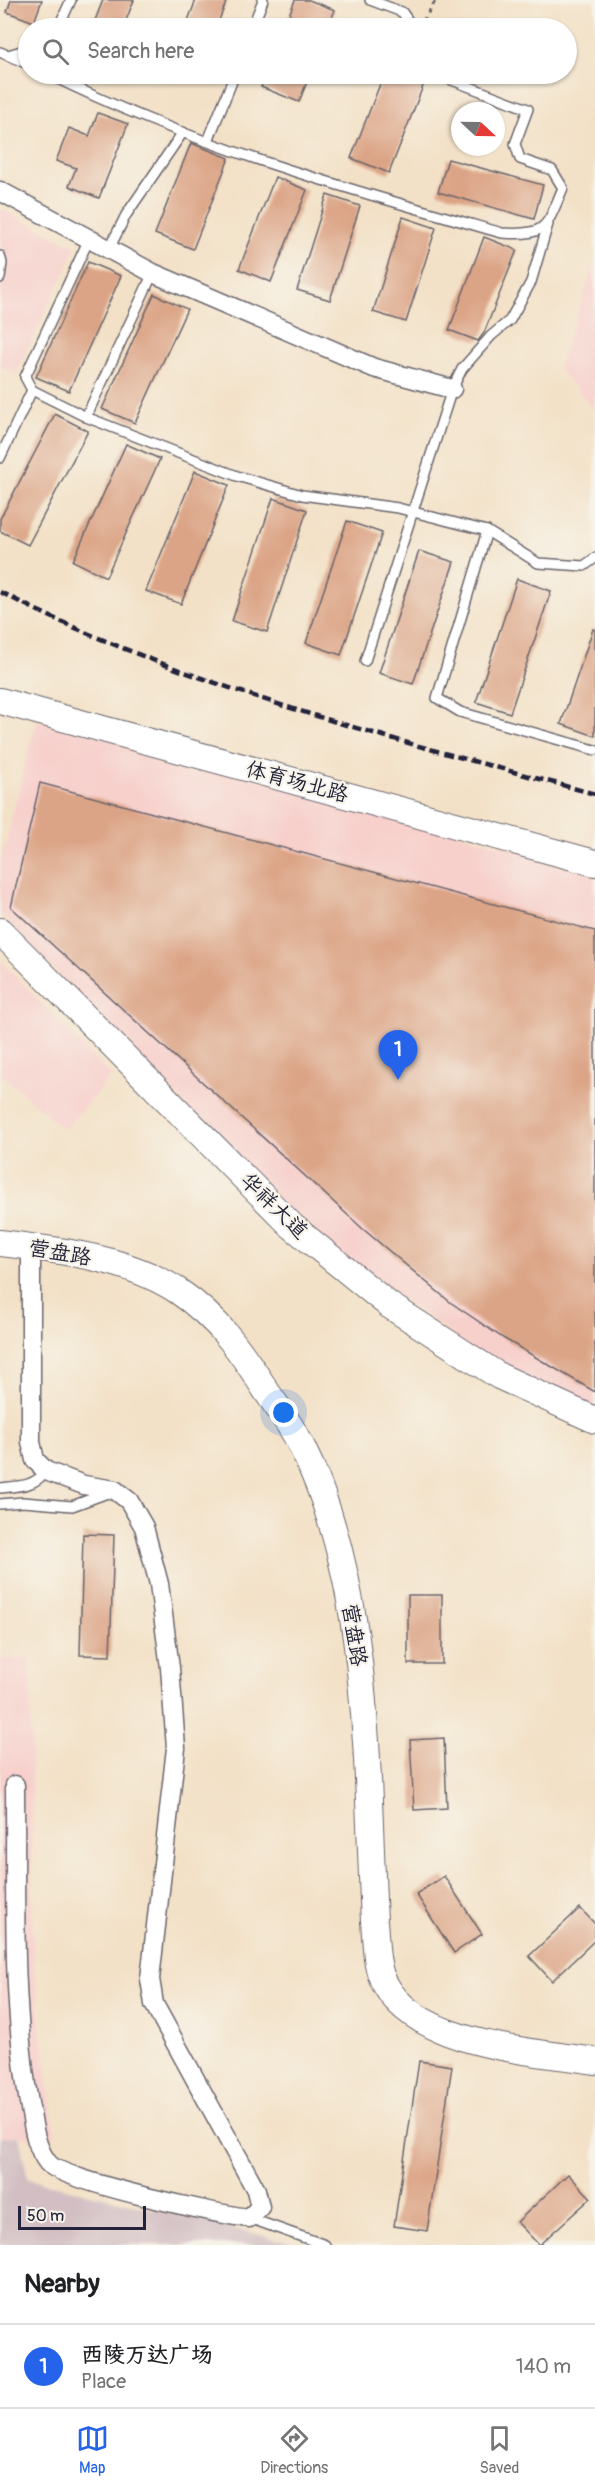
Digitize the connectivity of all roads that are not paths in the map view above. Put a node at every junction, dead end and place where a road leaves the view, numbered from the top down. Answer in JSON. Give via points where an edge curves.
{"nodes":[{"id":1,"x":70,"y":0,"type":"edge"},
{"id":2,"x":263,"y":0,"type":"edge"},
{"id":3,"x":370,"y":0,"type":"edge"},
{"id":4,"x":62,"y":18,"type":"edge"},
{"id":5,"x":256,"y":18,"type":"edge"},
{"id":6,"x":406,"y":18,"type":"edge"},
{"id":7,"x":4,"y":54,"type":"edge"},
{"id":8,"x":18,"y":60,"type":"edge"},
{"id":9,"x":71,"y":84,"type":"edge"},
{"id":10,"x":231,"y":84,"type":"edge"},
{"id":11,"x":462,"y":84,"type":"edge"},
{"id":12,"x":183,"y":132,"type":"junction"},
{"id":13,"x":208,"y":141,"type":"junction"},
{"id":14,"x":0,"y":191,"type":"edge"},
{"id":15,"x":548,"y":224,"type":"junction"},
{"id":16,"x":89,"y":239,"type":"junction"},
{"id":17,"x":109,"y":249,"type":"junction"},
{"id":18,"x":0,"y":256,"type":"edge"},
{"id":19,"x":153,"y":273,"type":"junction"},
{"id":20,"x":0,"y":278,"type":"edge"},
{"id":21,"x":452,"y":389,"type":"junction"},
{"id":22,"x":32,"y":390,"type":"junction"},
{"id":23,"x":86,"y":417,"type":"junction"},
{"id":24,"x":0,"y":458,"type":"edge"},
{"id":25,"x":413,"y":512,"type":"junction"},
{"id":26,"x":487,"y":531,"type":"junction"},
{"id":27,"x":595,"y":558,"type":"edge"},
{"id":28,"x":365,"y":661,"type":"dead end"},
{"id":29,"x":0,"y":683,"type":"edge"},
{"id":30,"x":0,"y":701,"type":"edge"},
{"id":31,"x":595,"y":750,"type":"edge"},
{"id":32,"x":595,"y":845,"type":"edge"},
{"id":33,"x":595,"y":863,"type":"edge"},
{"id":34,"x":0,"y":931,"type":"edge"},
{"id":35,"x":0,"y":1243,"type":"edge"},
{"id":36,"x":31,"y":1247,"type":"junction"},
{"id":37,"x":595,"y":1420,"type":"edge"},
{"id":38,"x":46,"y":1471,"type":"junction"},
{"id":39,"x":0,"y":1488,"type":"edge"},
{"id":40,"x":115,"y":1490,"type":"junction"},
{"id":41,"x":0,"y":1504,"type":"edge"},
{"id":42,"x":15,"y":1785,"type":"dead end"},
{"id":43,"x":595,"y":2061,"type":"edge"},
{"id":44,"x":249,"y":2218,"type":"junction"},
{"id":45,"x":325,"y":2245,"type":"edge"}],
"edges":[{"from":1,"to":4,"type":"lane"},
{"from":2,"to":5,"type":"lane"},
{"from":3,"to":6,"type":"lane","via":[[402,12]]},
{"from":7,"to":8,"type":"lane"},
{"from":9,"to":12,"type":"lane"},
{"from":10,"to":13,"type":"lane"},
{"from":11,"to":15,"type":"lane","via":[[528,109],[515,144],[520,159],[552,170],[563,188]]},
{"from":12,"to":13,"type":"lane"},
{"from":12,"to":17,"type":"lane","via":[[126,215]]},
{"from":13,"to":15,"type":"lane","via":[[347,189],[502,233],[529,235]]},
{"from":14,"to":16,"type":"street"},
{"from":15,"to":21,"type":"lane","via":[[531,282],[510,320],[462,369]]},
{"from":16,"to":17,"type":"street"},
{"from":16,"to":22,"type":"lane","via":[[25,377]]},
{"from":17,"to":19,"type":"street"},
{"from":18,"to":20,"type":"lane"},
{"from":19,"to":21,"type":"street","via":[[374,368]]},
{"from":19,"to":23,"type":"lane"},
{"from":21,"to":25,"type":"lane"},
{"from":22,"to":23,"type":"lane"},
{"from":22,"to":24,"type":"lane"},
{"from":23,"to":25,"type":"lane","via":[[237,476],[302,495]]},
{"from":25,"to":26,"type":"lane"},
{"from":25,"to":28,"type":"lane"},
{"from":26,"to":27,"type":"lane","via":[[538,563],[584,566]]},
{"from":26,"to":31,"type":"lane","via":[[437,698],[460,712]]},
{"from":29,"to":32,"type":"street","name":"体育场北路"},
{"from":30,"to":33,"type":"street","name":"体育场北路"},
{"from":34,"to":37,"type":"street","name":"华祥大道","via":[[292,1226],[389,1305],[499,1376]]},
{"from":35,"to":36,"type":"street","name":"营盘路"},
{"from":36,"to":38,"type":"street","via":[[31,1442],[35,1460]]},
{"from":36,"to":43,"type":"street","name":"营盘路","via":[[103,1261],[145,1274],[177,1291],[207,1313],[238,1345],[301,1444],[342,1557],[360,1670],[374,1921],[384,1983],[402,2008],[430,2025],[486,2044]]},
{"from":38,"to":39,"type":"lane","via":[[39,1481]]},
{"from":38,"to":40,"type":"street","via":[[84,1485]]},
{"from":40,"to":41,"type":"lane","via":[[72,1506]]},
{"from":40,"to":44,"type":"street","via":[[129,1502],[144,1527],[159,1584],[170,1668],[176,1748],[150,1979],[154,2004],[256,2190],[260,2207]]},
{"from":42,"to":44,"type":"street","via":[[20,2052],[35,2138],[49,2164],[80,2178],[224,2216]]},
{"from":44,"to":45,"type":"lane"}]}
